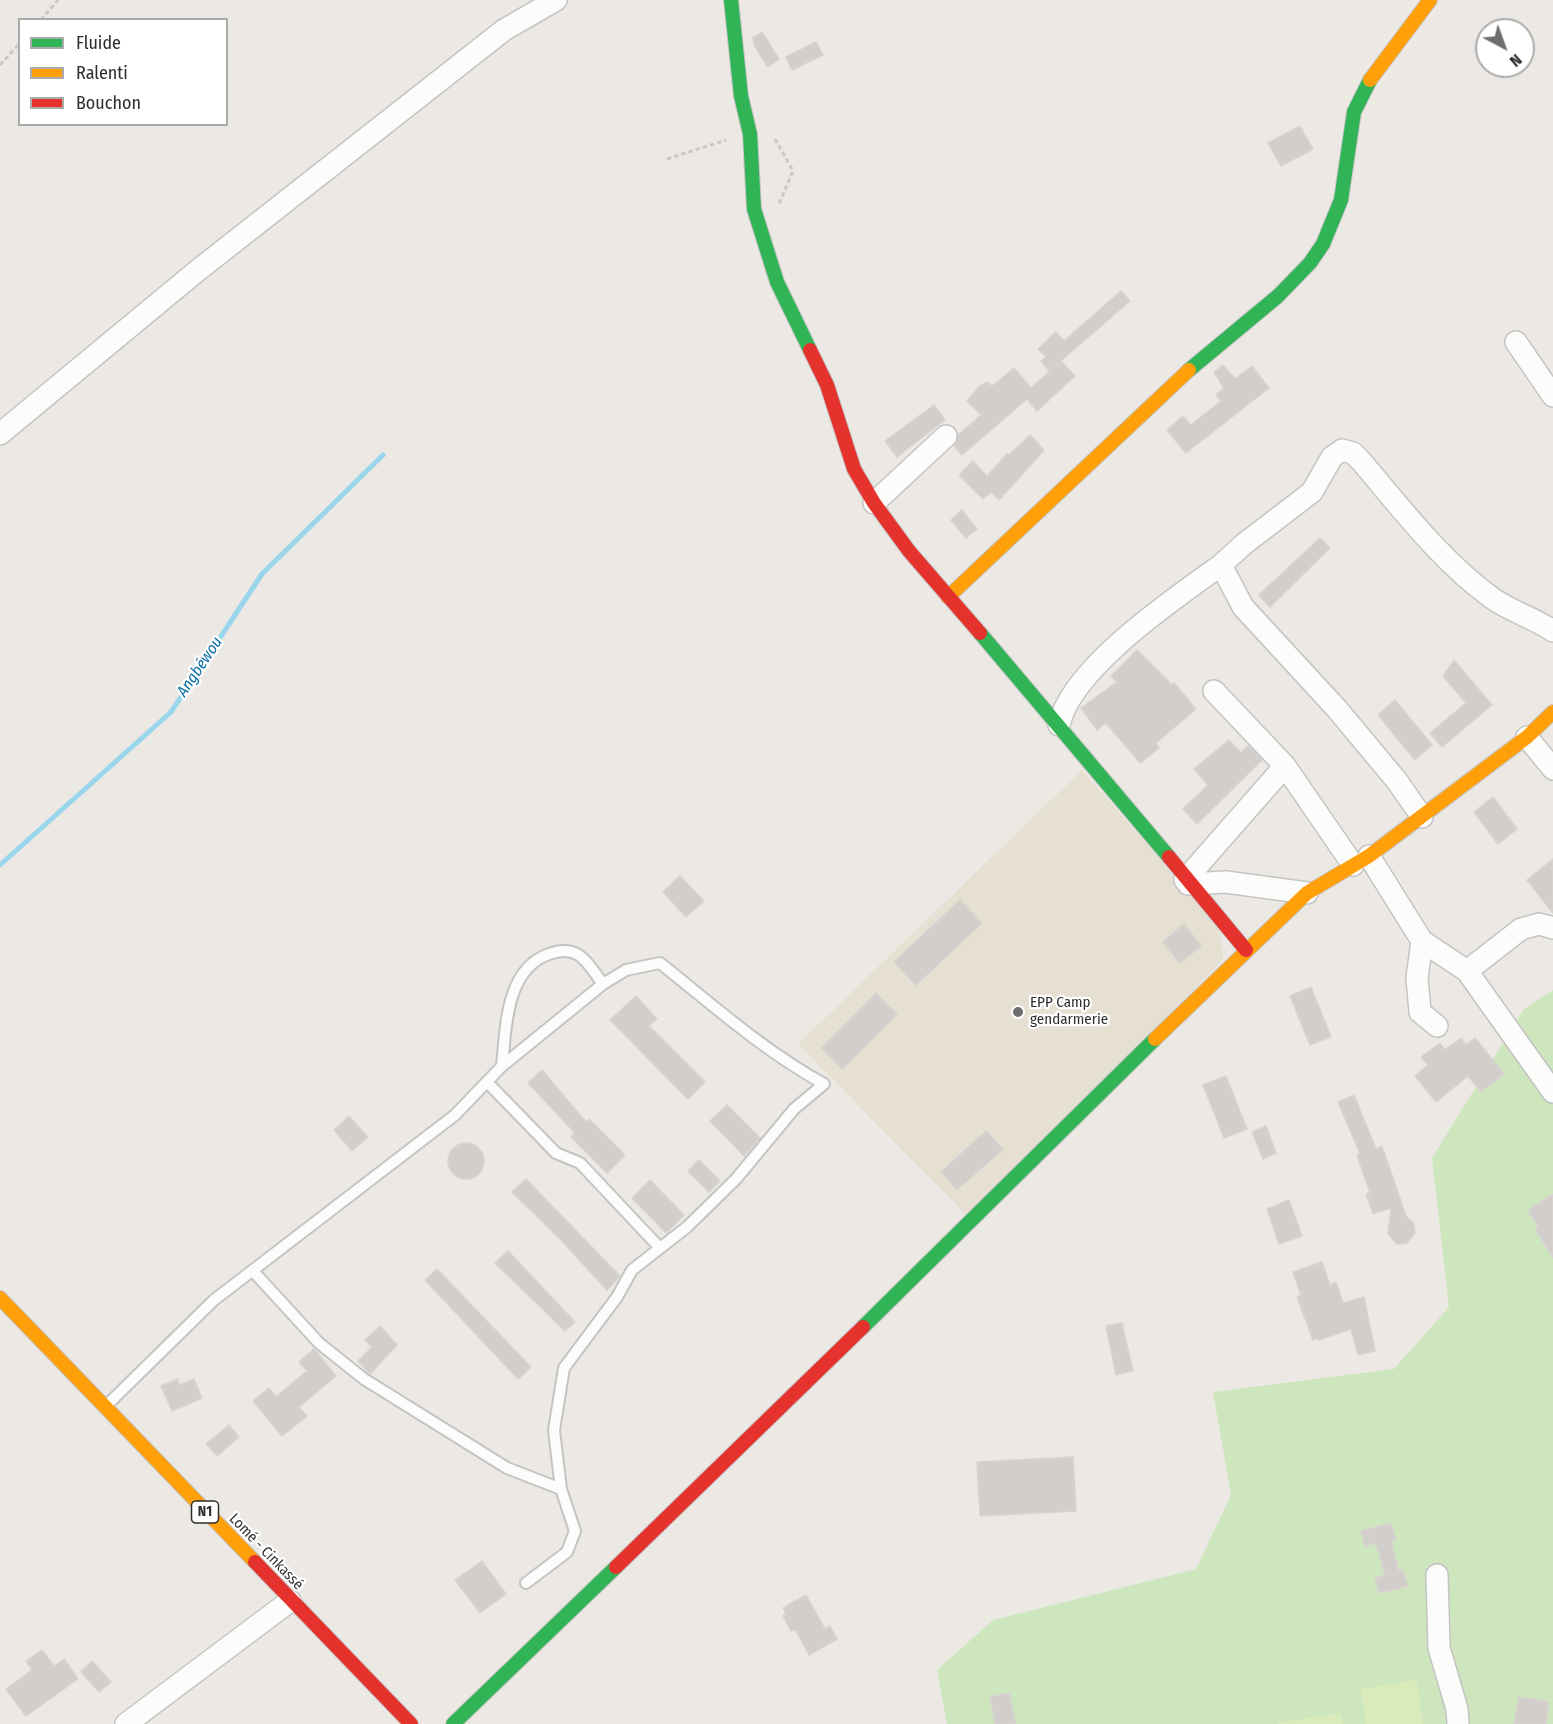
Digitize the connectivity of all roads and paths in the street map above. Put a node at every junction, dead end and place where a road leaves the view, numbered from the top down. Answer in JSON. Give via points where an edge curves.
{"nodes":[{"id":1,"x":58,"y":0,"type":"edge"},
{"id":2,"x":556,"y":0,"type":"edge"},
{"id":3,"x":731,"y":0,"type":"edge"},
{"id":4,"x":1430,"y":0,"type":"edge"},
{"id":5,"x":42,"y":18,"type":"edge"},
{"id":6,"x":18,"y":45,"type":"edge"},
{"id":7,"x":0,"y":64,"type":"edge"},
{"id":8,"x":1516,"y":342,"type":"dead end"},
{"id":9,"x":1553,"y":396,"type":"edge"},
{"id":10,"x":0,"y":434,"type":"edge"},
{"id":11,"x":946,"y":436,"type":"dead end"},
{"id":12,"x":874,"y":503,"type":"junction"},
{"id":13,"x":1221,"y":565,"type":"junction"},
{"id":14,"x":948,"y":597,"type":"junction"},
{"id":15,"x":1553,"y":631,"type":"edge"},
{"id":16,"x":1214,"y":691,"type":"dead end"},
{"id":17,"x":1553,"y":712,"type":"edge"},
{"id":18,"x":1059,"y":725,"type":"junction"},
{"id":19,"x":1527,"y":737,"type":"junction"},
{"id":20,"x":1285,"y":766,"type":"junction"},
{"id":21,"x":1553,"y":769,"type":"edge"},
{"id":22,"x":1422,"y":817,"type":"junction"},
{"id":23,"x":1361,"y":861,"type":"junction"},
{"id":24,"x":1187,"y":882,"type":"junction"},
{"id":25,"x":1307,"y":893,"type":"junction"},
{"id":26,"x":1553,"y":928,"type":"edge"},
{"id":27,"x":1422,"y":941,"type":"junction"},
{"id":28,"x":1246,"y":950,"type":"junction"},
{"id":29,"x":1467,"y":971,"type":"junction"},
{"id":30,"x":603,"y":984,"type":"junction"},
{"id":31,"x":1437,"y":1026,"type":"dead end"},
{"id":32,"x":502,"y":1066,"type":"junction"},
{"id":33,"x":487,"y":1082,"type":"junction"},
{"id":34,"x":1553,"y":1092,"type":"edge"},
{"id":35,"x":660,"y":1248,"type":"junction"},
{"id":36,"x":254,"y":1271,"type":"junction"},
{"id":37,"x":0,"y":1298,"type":"edge"},
{"id":38,"x":105,"y":1407,"type":"junction"},
{"id":39,"x":561,"y":1489,"type":"junction"},
{"id":40,"x":1437,"y":1575,"type":"dead end"},
{"id":41,"x":526,"y":1583,"type":"dead end"},
{"id":42,"x":291,"y":1601,"type":"junction"},
{"id":43,"x":126,"y":1724,"type":"edge"},
{"id":44,"x":411,"y":1724,"type":"edge"},
{"id":45,"x":453,"y":1724,"type":"edge"},
{"id":46,"x":1458,"y":1724,"type":"edge"}],
"edges":[{"from":1,"to":5,"type":"path"},
{"from":2,"to":10,"type":"street","via":[[504,30],[197,271]]},
{"from":3,"to":12,"type":"main road","via":[[741,96],[750,134],[754,209],[777,282],[827,385],[854,469]]},
{"from":4,"to":14,"type":"main road","via":[[1375,72],[1353,114],[1339,202],[1325,241],[1305,269],[1264,309],[1175,382]]},
{"from":6,"to":7,"type":"path"},
{"from":8,"to":9,"type":"street"},
{"from":11,"to":12,"type":"street"},
{"from":12,"to":14,"type":"main road"},
{"from":13,"to":15,"type":"street","via":[[1312,492],[1332,457],[1342,450],[1361,461],[1417,527],[1472,582],[1494,599]]},
{"from":13,"to":18,"type":"street","via":[[1155,612],[1123,641],[1073,691],[1062,709]]},
{"from":13,"to":22,"type":"street","via":[[1243,607],[1337,709]]},
{"from":14,"to":18,"type":"main road"},
{"from":16,"to":20,"type":"street"},
{"from":17,"to":19,"type":"main road"},
{"from":18,"to":24,"type":"main road"},
{"from":19,"to":21,"type":"street"},
{"from":19,"to":22,"type":"main road"},
{"from":20,"to":23,"type":"street"},
{"from":20,"to":24,"type":"street"},
{"from":22,"to":23,"type":"main road"},
{"from":23,"to":25,"type":"main road"},
{"from":23,"to":27,"type":"street"},
{"from":24,"to":25,"type":"street","via":[[1226,882]]},
{"from":24,"to":28,"type":"main road"},
{"from":25,"to":28,"type":"main road"},
{"from":26,"to":29,"type":"street","via":[[1539,924],[1521,929]]},
{"from":27,"to":29,"type":"street"},
{"from":27,"to":31,"type":"street","via":[[1417,978],[1420,1012]]},
{"from":28,"to":45,"type":"main road"},
{"from":29,"to":34,"type":"street"},
{"from":30,"to":32,"type":"lane"},
{"from":30,"to":32,"type":"lane","via":[[581,955],[563,949],[533,959],[514,987]]},
{"from":30,"to":35,"type":"lane","via":[[626,970],[660,963],[740,1030],[824,1084],[794,1109],[736,1179]]},
{"from":32,"to":33,"type":"lane"},
{"from":33,"to":35,"type":"lane","via":[[556,1153],[580,1163]]},
{"from":33,"to":36,"type":"lane","via":[[455,1115]]},
{"from":35,"to":39,"type":"lane","via":[[632,1270],[617,1297],[564,1368],[554,1430]]},
{"from":36,"to":38,"type":"lane","via":[[214,1300]]},
{"from":36,"to":39,"type":"lane","via":[[319,1343],[364,1379],[507,1468]]},
{"from":37,"to":38,"type":"main road","name":"Lomé - Cinkassé","number":"N1"},
{"from":38,"to":42,"type":"main road","name":"Lomé - Cinkassé","number":"N1"},
{"from":39,"to":41,"type":"lane","via":[[575,1531],[567,1552]]},
{"from":40,"to":46,"type":"street","via":[[1439,1648]]},
{"from":42,"to":43,"type":"street"},
{"from":42,"to":44,"type":"main road","name":"Lomé - Cinkassé","number":"N1"}]}
